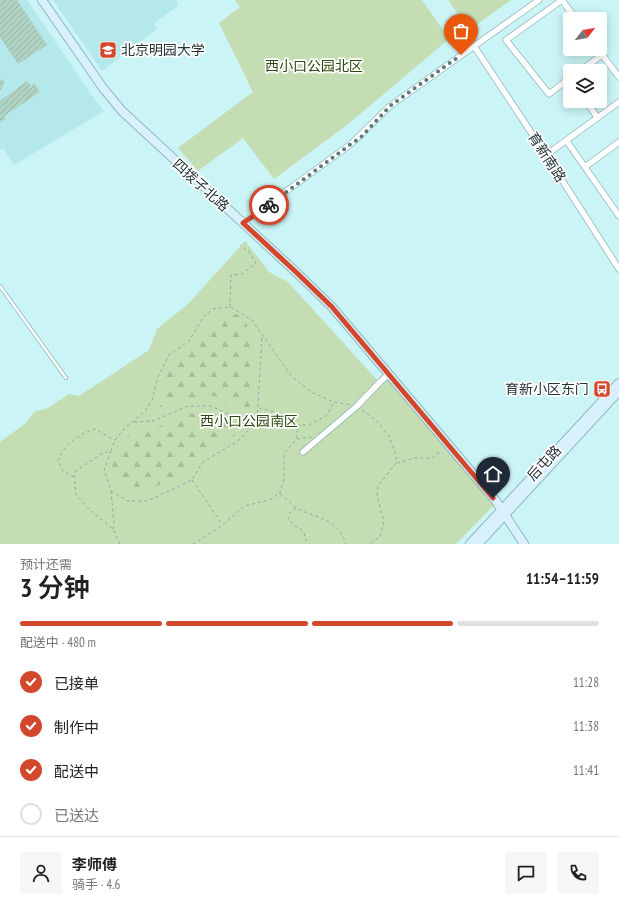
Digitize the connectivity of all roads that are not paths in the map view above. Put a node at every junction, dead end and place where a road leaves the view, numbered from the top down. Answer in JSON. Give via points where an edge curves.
{"nodes":[{"id":1,"x":42,"y":0,"type":"edge"},
{"id":2,"x":539,"y":0,"type":"edge"},
{"id":3,"x":562,"y":0,"type":"edge"},
{"id":4,"x":571,"y":12,"type":"edge"},
{"id":5,"x":474,"y":46,"type":"junction"},
{"id":6,"x":601,"y":56,"type":"edge"},
{"id":7,"x":603,"y":56,"type":"edge"},
{"id":8,"x":590,"y":64,"type":"edge"},
{"id":9,"x":619,"y":77,"type":"edge"},
{"id":10,"x":563,"y":84,"type":"edge"},
{"id":11,"x":619,"y":102,"type":"edge"},
{"id":12,"x":591,"y":108,"type":"edge"},
{"id":13,"x":597,"y":117,"type":"junction"},
{"id":14,"x":566,"y":140,"type":"junction"},
{"id":15,"x":619,"y":142,"type":"edge"},
{"id":16,"x":546,"y":155,"type":"junction"},
{"id":17,"x":585,"y":167,"type":"junction"},
{"id":18,"x":618,"y":212,"type":"edge"},
{"id":19,"x":243,"y":223,"type":"junction"},
{"id":20,"x":619,"y":269,"type":"edge"},
{"id":21,"x":0,"y":286,"type":"edge"},
{"id":22,"x":389,"y":374,"type":"junction"},
{"id":23,"x":66,"y":378,"type":"dead end"},
{"id":24,"x":619,"y":382,"type":"edge"},
{"id":25,"x":619,"y":391,"type":"edge"},
{"id":26,"x":303,"y":452,"type":"dead end"},
{"id":27,"x":503,"y":512,"type":"junction"},
{"id":28,"x":470,"y":544,"type":"edge"},
{"id":29,"x":478,"y":544,"type":"edge"},
{"id":30,"x":524,"y":544,"type":"edge"}],
"edges":[{"from":1,"to":19,"type":"street","name":"四拨子北路","via":[[122,111]]},
{"from":2,"to":5,"type":"street"},
{"from":3,"to":4,"type":"street"},
{"from":3,"to":10,"type":"street","via":[[506,40],[549,94]]},
{"from":5,"to":16,"type":"street","name":"育新南路"},
{"from":5,"to":19,"type":"street","via":[[390,106],[360,138]]},
{"from":6,"to":8,"type":"street"},
{"from":7,"to":9,"type":"street"},
{"from":11,"to":13,"type":"street"},
{"from":12,"to":13,"type":"street"},
{"from":13,"to":14,"type":"street"},
{"from":14,"to":16,"type":"street"},
{"from":14,"to":17,"type":"street"},
{"from":15,"to":17,"type":"street"},
{"from":16,"to":20,"type":"street","name":"育新南路"},
{"from":17,"to":18,"type":"street"},
{"from":19,"to":22,"type":"street","name":"四拨子北路","via":[[327,302]]},
{"from":21,"to":23,"type":"lane"},
{"from":22,"to":26,"type":"street","via":[[357,406]]},
{"from":22,"to":27,"type":"street","name":"四拨子北路"},
{"from":24,"to":27,"type":"street","name":"后屯路"},
{"from":25,"to":27,"type":"street","name":"后屯路"},
{"from":27,"to":28,"type":"street","name":"后屯路"},
{"from":27,"to":29,"type":"street","name":"后屯路"},
{"from":27,"to":30,"type":"street","name":"四拨子北路"}]}
